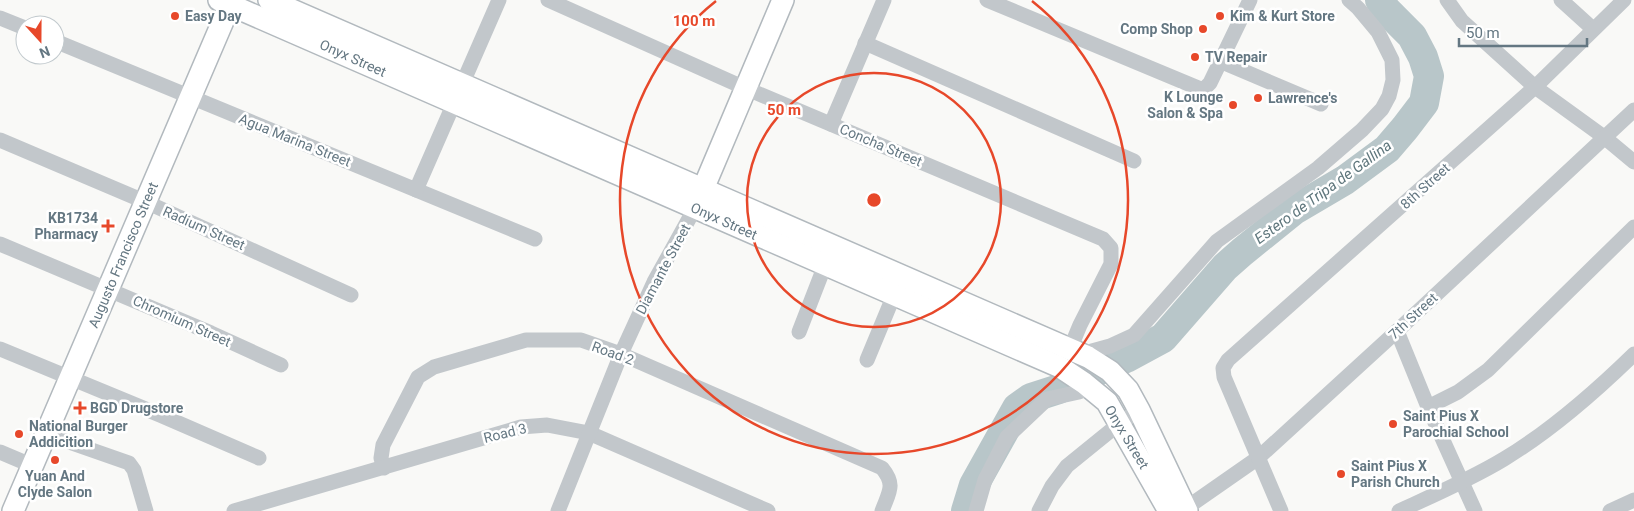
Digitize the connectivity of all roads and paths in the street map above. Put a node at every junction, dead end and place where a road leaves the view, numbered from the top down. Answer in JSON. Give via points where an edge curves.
{"nodes":[{"id":1,"x":269,"y":0,"type":"edge"},
{"id":2,"x":500,"y":0,"type":"edge"},
{"id":3,"x":548,"y":0,"type":"edge"},
{"id":4,"x":783,"y":0,"type":"edge"},
{"id":5,"x":884,"y":0,"type":"edge"},
{"id":6,"x":987,"y":0,"type":"edge"},
{"id":7,"x":1250,"y":0,"type":"edge"},
{"id":8,"x":1349,"y":0,"type":"edge"},
{"id":9,"x":1447,"y":0,"type":"edge"},
{"id":10,"x":1561,"y":0,"type":"edge"},
{"id":11,"x":1624,"y":0,"type":"edge"},
{"id":12,"x":227,"y":2,"type":"edge"},
{"id":13,"x":0,"y":18,"type":"edge"},
{"id":14,"x":15,"y":24,"type":"edge"},
{"id":15,"x":1593,"y":30,"type":"junction"},
{"id":16,"x":865,"y":42,"type":"junction"},
{"id":17,"x":65,"y":45,"type":"edge"},
{"id":18,"x":1220,"y":61,"type":"junction"},
{"id":19,"x":746,"y":88,"type":"junction"},
{"id":20,"x":1535,"y":88,"type":"junction"},
{"id":21,"x":458,"y":93,"type":"junction"},
{"id":22,"x":191,"y":97,"type":"junction"},
{"id":23,"x":1321,"y":104,"type":"dead end"},
{"id":24,"x":1634,"y":110,"type":"edge"},
{"id":25,"x":831,"y":124,"type":"junction"},
{"id":26,"x":1604,"y":137,"type":"junction"},
{"id":27,"x":0,"y":140,"type":"edge"},
{"id":28,"x":1134,"y":161,"type":"dead end"},
{"id":29,"x":1634,"y":162,"type":"edge"},
{"id":30,"x":416,"y":190,"type":"junction"},
{"id":31,"x":699,"y":199,"type":"junction"},
{"id":32,"x":146,"y":202,"type":"junction"},
{"id":33,"x":1634,"y":227,"type":"edge"},
{"id":34,"x":534,"y":239,"type":"dead end"},
{"id":35,"x":0,"y":244,"type":"edge"},
{"id":36,"x":825,"y":265,"type":"junction"},
{"id":37,"x":108,"y":289,"type":"junction"},
{"id":38,"x":351,"y":295,"type":"dead end"},
{"id":39,"x":894,"y":295,"type":"junction"},
{"id":40,"x":1398,"y":331,"type":"junction"},
{"id":41,"x":799,"y":332,"type":"dead end"},
{"id":42,"x":0,"y":349,"type":"edge"},
{"id":43,"x":621,"y":354,"type":"junction"},
{"id":44,"x":1634,"y":354,"type":"edge"},
{"id":45,"x":1075,"y":357,"type":"junction"},
{"id":46,"x":866,"y":360,"type":"dead end"},
{"id":47,"x":282,"y":365,"type":"dead end"},
{"id":48,"x":70,"y":378,"type":"junction"},
{"id":49,"x":1087,"y":385,"type":"junction"},
{"id":50,"x":1428,"y":407,"type":"junction"},
{"id":51,"x":1139,"y":410,"type":"junction"},
{"id":52,"x":1120,"y":423,"type":"junction"},
{"id":53,"x":589,"y":433,"type":"junction"},
{"id":54,"x":46,"y":434,"type":"junction"},
{"id":55,"x":0,"y":452,"type":"edge"},
{"id":56,"x":259,"y":458,"type":"dead end"},
{"id":57,"x":1258,"y":458,"type":"junction"},
{"id":58,"x":33,"y":466,"type":"junction"},
{"id":59,"x":384,"y":468,"type":"junction"},
{"id":60,"x":1462,"y":482,"type":"junction"},
{"id":61,"x":1634,"y":500,"type":"edge"},
{"id":62,"x":1181,"y":510,"type":"edge"},
{"id":63,"x":14,"y":511,"type":"edge"},
{"id":64,"x":146,"y":511,"type":"edge"},
{"id":65,"x":234,"y":511,"type":"edge"},
{"id":66,"x":558,"y":511,"type":"edge"},
{"id":67,"x":768,"y":511,"type":"edge"},
{"id":68,"x":882,"y":511,"type":"edge"},
{"id":69,"x":976,"y":511,"type":"edge"},
{"id":70,"x":1040,"y":511,"type":"edge"},
{"id":71,"x":1281,"y":511,"type":"edge"},
{"id":72,"x":1398,"y":511,"type":"edge"},
{"id":73,"x":1475,"y":511,"type":"edge"},
{"id":74,"x":1610,"y":511,"type":"edge"}],
"edges":[{"from":1,"to":21,"type":"main road","name":"Onyx Street"},
{"from":2,"to":21,"type":"street"},
{"from":3,"to":19,"type":"street","name":"Concha Street"},
{"from":4,"to":19,"type":"main road","name":"Diamante Street"},
{"from":5,"to":16,"type":"street"},
{"from":6,"to":18,"type":"street","via":[[1203,90]]},
{"from":7,"to":18,"type":"street"},
{"from":8,"to":45,"type":"street","via":[[1369,19],[1392,60],[1393,80],[1382,109],[1318,168],[1217,241],[1134,335]]},
{"from":9,"to":20,"type":"street","via":[[1462,21]]},
{"from":10,"to":15,"type":"street"},
{"from":11,"to":15,"type":"street","name":"8th Street"},
{"from":12,"to":21,"type":"main road","name":"Onyx Street"},
{"from":12,"to":22,"type":"main road","name":"Augusto Francisco Street"},
{"from":13,"to":14,"type":"street"},
{"from":15,"to":20,"type":"street","name":"8th Street"},
{"from":16,"to":25,"type":"street"},
{"from":16,"to":28,"type":"street"},
{"from":17,"to":22,"type":"street","name":"Agua Marina Street"},
{"from":18,"to":23,"type":"street"},
{"from":19,"to":25,"type":"street","name":"Concha Street"},
{"from":19,"to":31,"type":"main road","name":"Diamante Street"},
{"from":20,"to":26,"type":"street"},
{"from":20,"to":57,"type":"street","name":"8th Street","via":[[1228,360],[1223,368],[1224,377]]},
{"from":21,"to":30,"type":"street"},
{"from":21,"to":31,"type":"main road","name":"Onyx Street"},
{"from":22,"to":30,"type":"street","name":"Agua Marina Street"},
{"from":22,"to":32,"type":"main road","name":"Augusto Francisco Street"},
{"from":24,"to":26,"type":"street","name":"7th Street"},
{"from":25,"to":45,"type":"street","name":"Concha Street","via":[[1103,239],[1112,248],[1111,264]]},
{"from":26,"to":29,"type":"street"},
{"from":26,"to":40,"type":"street","name":"7th Street"},
{"from":27,"to":32,"type":"street","name":"Radium Street"},
{"from":30,"to":34,"type":"street","name":"Agua Marina Street"},
{"from":31,"to":36,"type":"main road","name":"Onyx Street"},
{"from":31,"to":43,"type":"street","name":"Diamante Street","via":[[654,282]]},
{"from":31,"to":45,"type":"main road","name":"Onyx Street"},
{"from":32,"to":37,"type":"main road","name":"Augusto Francisco Street"},
{"from":32,"to":38,"type":"street","name":"Radium Street"},
{"from":33,"to":50,"type":"street","via":[[1488,370],[1458,392]]},
{"from":35,"to":37,"type":"street","name":"Chromium Street"},
{"from":36,"to":39,"type":"main road","name":"Onyx Street"},
{"from":36,"to":41,"type":"street"},
{"from":37,"to":47,"type":"street","name":"Chromium Street"},
{"from":37,"to":48,"type":"main road","name":"Augusto Francisco Street"},
{"from":39,"to":45,"type":"main road","name":"Onyx Street"},
{"from":39,"to":46,"type":"street"},
{"from":40,"to":50,"type":"street"},
{"from":40,"to":57,"type":"street","name":"7th Street"},
{"from":42,"to":48,"type":"street"},
{"from":43,"to":53,"type":"street","name":"Diamante Street"},
{"from":43,"to":59,"type":"street","name":"Road 2","via":[[581,340],[526,340],[434,367],[418,378],[383,445],[381,458]]},
{"from":43,"to":68,"type":"street","name":"Road 2","via":[[882,468],[892,486]]},
{"from":44,"to":60,"type":"street","via":[[1591,396],[1534,440]]},
{"from":45,"to":49,"type":"main road","name":"Onyx Street"},
{"from":45,"to":51,"type":"main road","name":"Onyx Street","via":[[1110,371],[1128,390]]},
{"from":48,"to":54,"type":"main road","name":"Augusto Francisco Street"},
{"from":48,"to":56,"type":"street"},
{"from":49,"to":52,"type":"main road","name":"Onyx Street","via":[[1107,402]]},
{"from":49,"to":69,"type":"street","via":[[1079,392],[1047,400],[1007,438],[985,480]]},
{"from":50,"to":60,"type":"street"},
{"from":51,"to":52,"type":"street"},
{"from":51,"to":62,"type":"main road","name":"Onyx Street"},
{"from":52,"to":62,"type":"main road","name":"Onyx Street"},
{"from":52,"to":70,"type":"street","via":[[1067,466],[1052,486]]},
{"from":53,"to":59,"type":"street","name":"Road 3","via":[[547,425],[521,427]]},
{"from":53,"to":66,"type":"street","name":"Diamante Street"},
{"from":53,"to":67,"type":"street","name":"Road 3"},
{"from":54,"to":58,"type":"main road","name":"Augusto Francisco Street"},
{"from":54,"to":64,"type":"street","via":[[129,463]]},
{"from":55,"to":58,"type":"street"},
{"from":57,"to":62,"type":"street","name":"7th Street"},
{"from":57,"to":71,"type":"street"},
{"from":58,"to":63,"type":"main road","name":"Augusto Francisco Street"},
{"from":59,"to":65,"type":"street","name":"Road 3"},
{"from":60,"to":72,"type":"street"},
{"from":60,"to":73,"type":"street"},
{"from":61,"to":74,"type":"street"}]}
